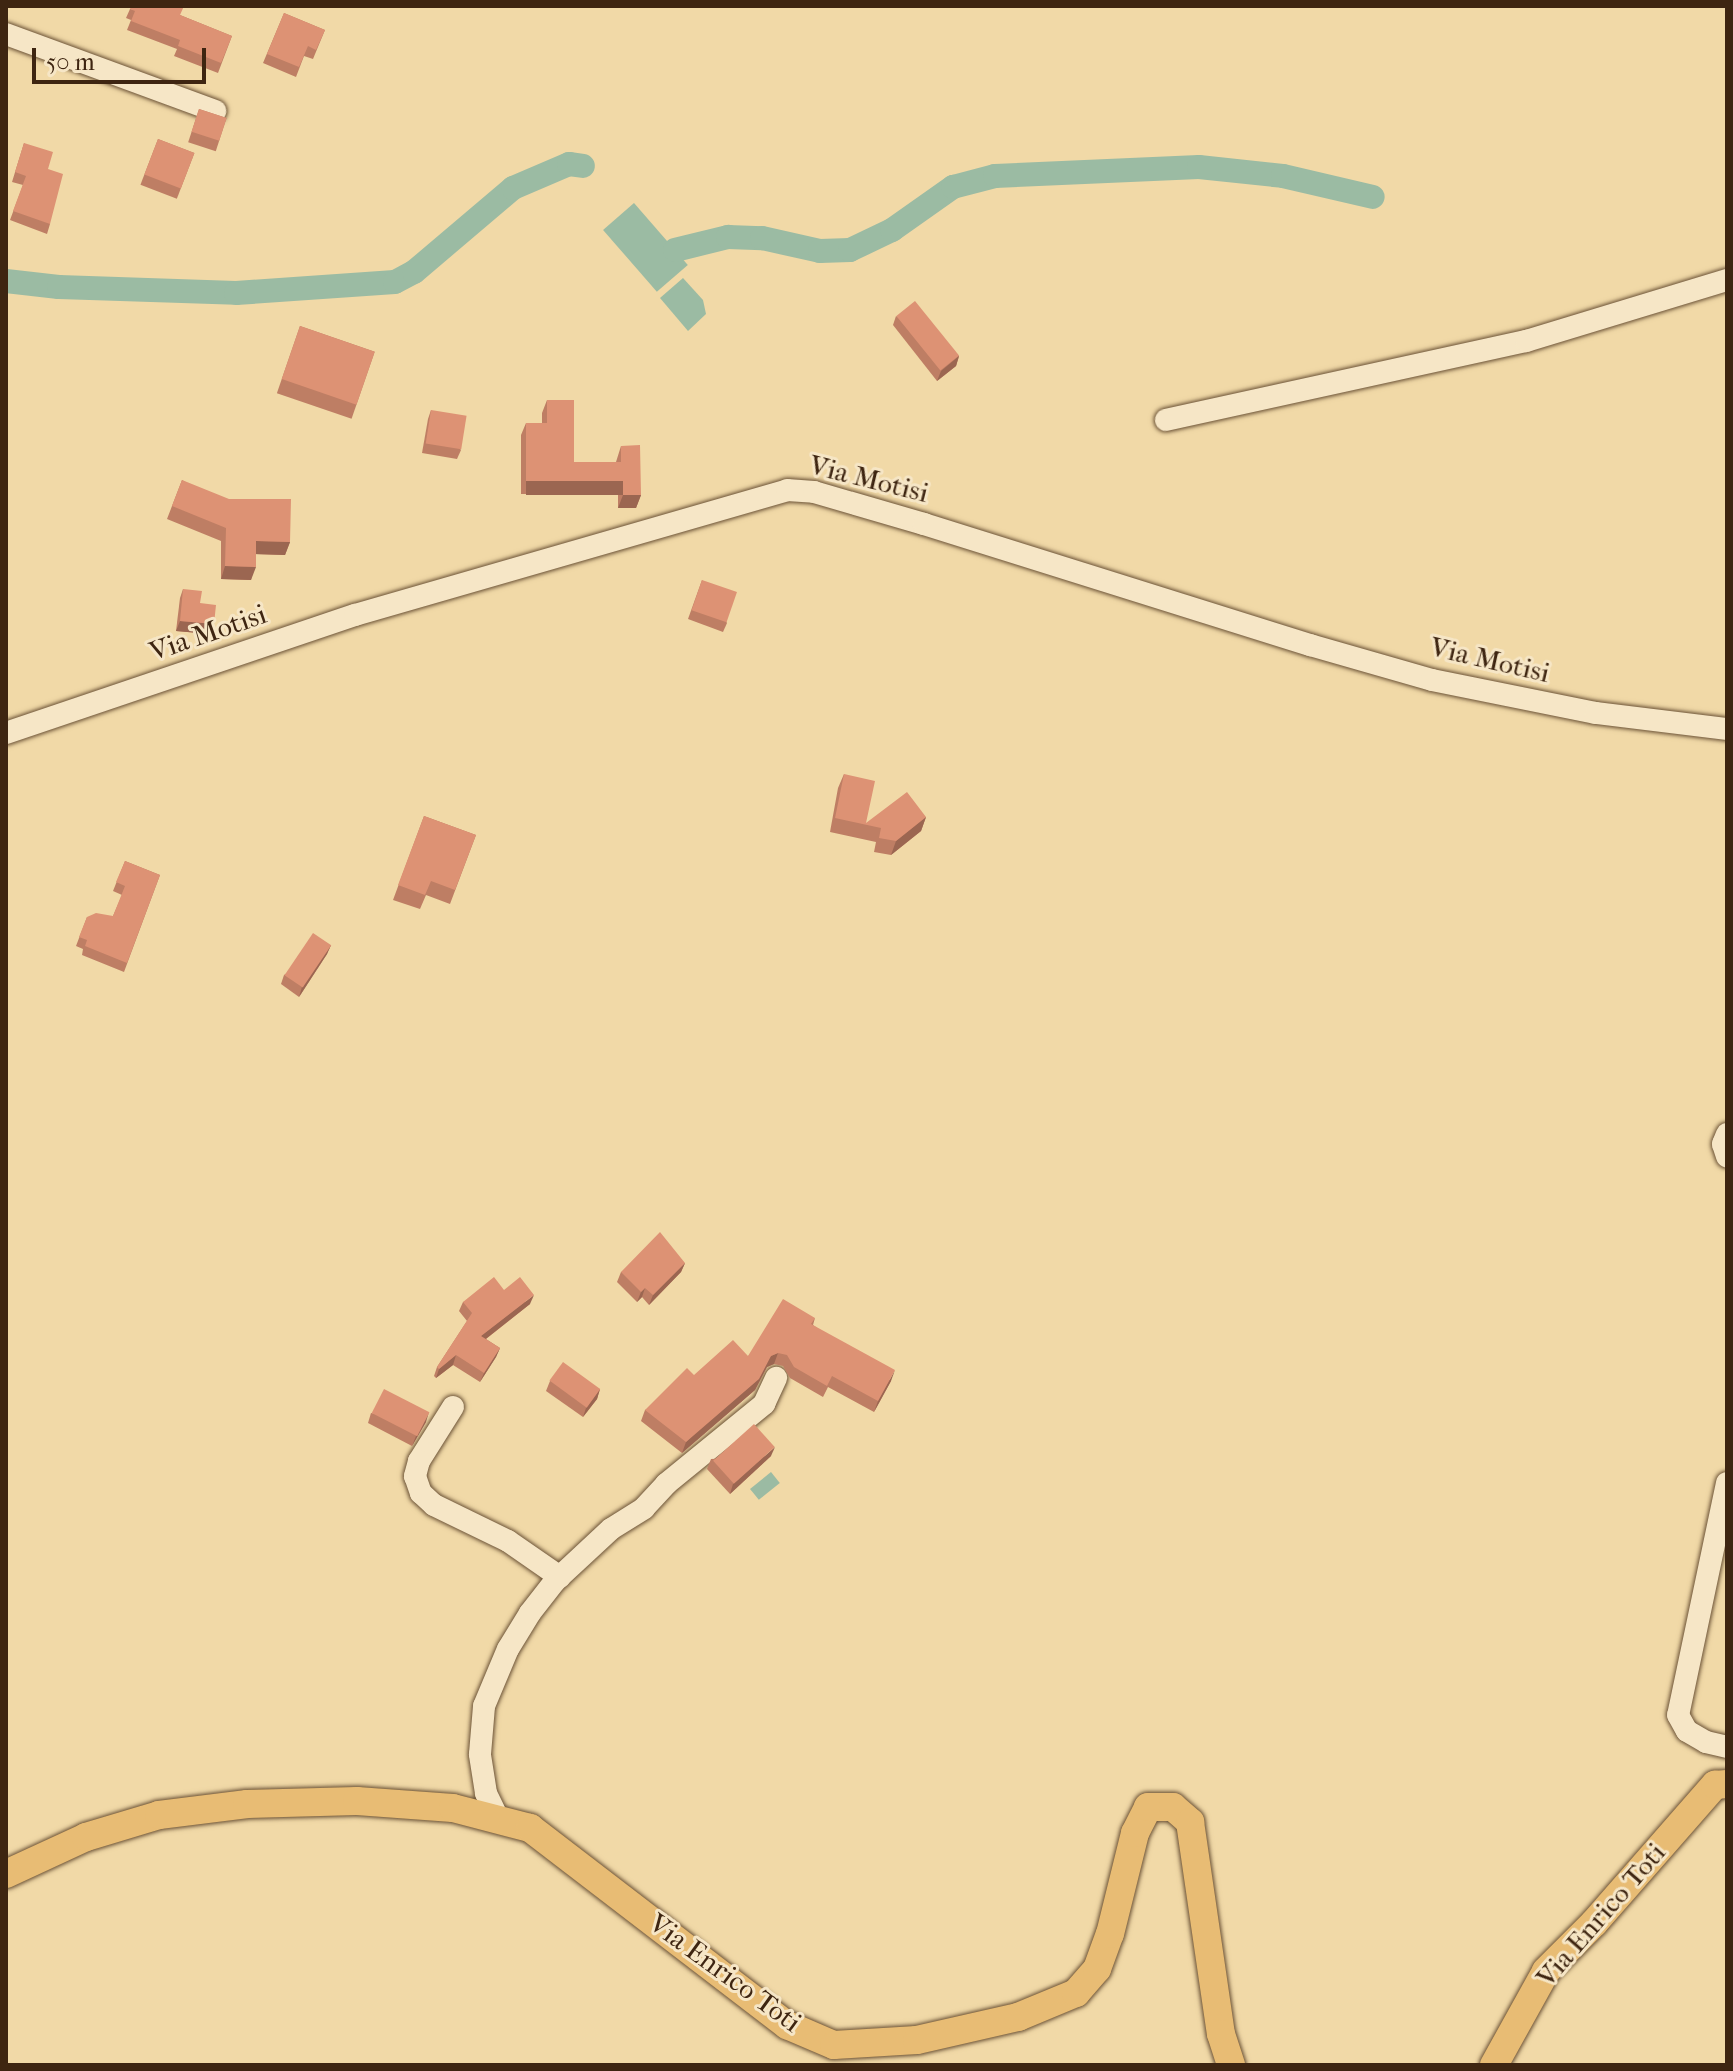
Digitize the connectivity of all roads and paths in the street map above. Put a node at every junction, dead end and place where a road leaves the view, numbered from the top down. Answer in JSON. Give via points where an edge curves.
{"nodes":[{"id":1,"x":6,"y":34,"type":"edge"},
{"id":2,"x":215,"y":111,"type":"edge"},
{"id":3,"x":1727,"y":280,"type":"edge"},
{"id":4,"x":1166,"y":420,"type":"dead end"},
{"id":5,"x":1727,"y":729,"type":"edge"},
{"id":6,"x":6,"y":733,"type":"edge"},
{"id":7,"x":1727,"y":1134,"type":"edge"},
{"id":8,"x":1727,"y":1156,"type":"edge"},
{"id":9,"x":776,"y":1378,"type":"dead end"},
{"id":10,"x":453,"y":1407,"type":"dead end"},
{"id":11,"x":1727,"y":1483,"type":"edge"},
{"id":12,"x":560,"y":1577,"type":"junction"},
{"id":13,"x":1727,"y":1747,"type":"edge"},
{"id":14,"x":1727,"y":1784,"type":"edge"},
{"id":15,"x":499,"y":1820,"type":"junction"},
{"id":16,"x":6,"y":1874,"type":"edge"},
{"id":17,"x":1231,"y":2065,"type":"edge"},
{"id":18,"x":1494,"y":2065,"type":"edge"}],
"edges":[{"from":1,"to":2,"type":"street"},
{"from":3,"to":4,"type":"street","via":[[1526,341]]},
{"from":5,"to":6,"type":"street","name":"Via Motisi","via":[[1581,710],[1432,680],[924,524],[814,492],[787,490],[355,615]]},
{"from":7,"to":8,"type":"street"},
{"from":9,"to":12,"type":"street","via":[[764,1404]]},
{"from":10,"to":12,"type":"street","via":[[419,1461],[415,1476],[421,1493]]},
{"from":11,"to":13,"type":"street","via":[[1678,1715],[1687,1731]]},
{"from":12,"to":15,"type":"street","via":[[508,1649],[484,1706],[480,1754],[486,1793]]},
{"from":14,"to":18,"type":"main road","name":"Via Enrico Toti","via":[[1715,1785],[1546,1971]]},
{"from":15,"to":16,"type":"main road","name":"Via Enrico Toti","via":[[453,1808],[357,1801],[247,1804],[159,1815],[86,1837]]},
{"from":15,"to":17,"type":"main road","name":"Via Enrico Toti","via":[[530,1828],[787,2025],[834,2045],[917,2040],[1018,2017],[1076,1993],[1097,1969],[1135,1833],[1148,1807],[1173,1807],[1190,1822],[1221,2034]]}]}
